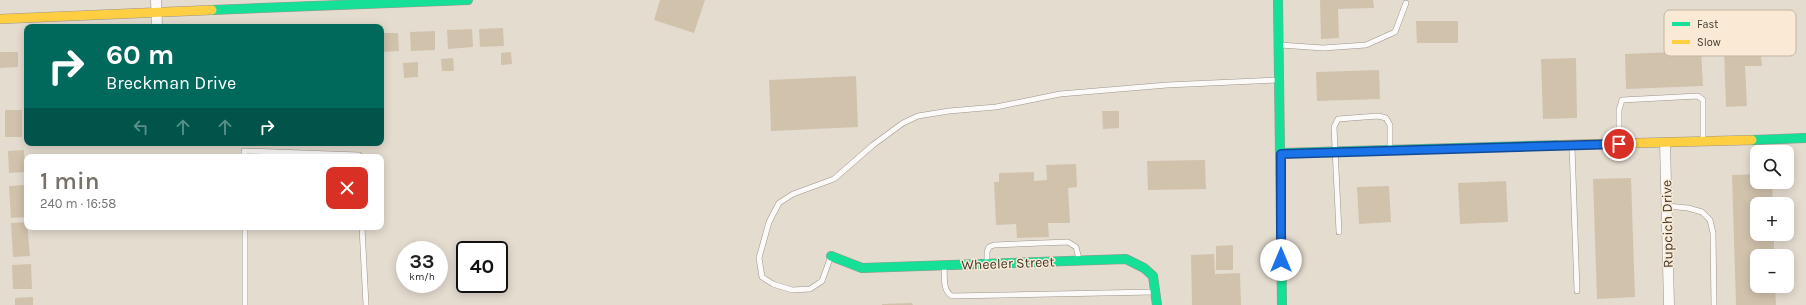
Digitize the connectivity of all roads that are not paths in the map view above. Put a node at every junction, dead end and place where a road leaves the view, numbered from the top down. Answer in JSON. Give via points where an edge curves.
{"nodes":[{"id":1,"x":156,"y":0,"type":"edge"},
{"id":2,"x":468,"y":0,"type":"edge"},
{"id":3,"x":1278,"y":0,"type":"edge"},
{"id":4,"x":1406,"y":3,"type":"dead end"},
{"id":5,"x":156,"y":12,"type":"junction"},
{"id":6,"x":0,"y":19,"type":"edge"},
{"id":7,"x":157,"y":24,"type":"edge"},
{"id":8,"x":1279,"y":45,"type":"junction"},
{"id":9,"x":1279,"y":80,"type":"junction"},
{"id":10,"x":1806,"y":138,"type":"edge"},
{"id":11,"x":1702,"y":141,"type":"junction"},
{"id":12,"x":1665,"y":143,"type":"junction"},
{"id":13,"x":1619,"y":144,"type":"junction"},
{"id":14,"x":1572,"y":145,"type":"junction"},
{"id":15,"x":1390,"y":150,"type":"junction"},
{"id":16,"x":1335,"y":152,"type":"junction"},
{"id":17,"x":244,"y":154,"type":"edge"},
{"id":18,"x":313,"y":154,"type":"edge"},
{"id":19,"x":1281,"y":154,"type":"junction"},
{"id":20,"x":1666,"y":206,"type":"junction"},
{"id":21,"x":244,"y":230,"type":"edge"},
{"id":22,"x":362,"y":230,"type":"edge"},
{"id":23,"x":1339,"y":232,"type":"dead end"},
{"id":24,"x":831,"y":256,"type":"joint"},
{"id":25,"x":1079,"y":261,"type":"junction"},
{"id":26,"x":987,"y":264,"type":"junction"},
{"id":27,"x":944,"y":265,"type":"junction"},
{"id":28,"x":1577,"y":291,"type":"dead end"},
{"id":29,"x":1155,"y":292,"type":"junction"},
{"id":30,"x":245,"y":305,"type":"edge"},
{"id":31,"x":366,"y":305,"type":"edge"},
{"id":32,"x":1157,"y":305,"type":"edge"},
{"id":33,"x":1282,"y":305,"type":"edge"},
{"id":34,"x":1669,"y":305,"type":"edge"},
{"id":35,"x":1714,"y":305,"type":"edge"}],
"edges":[{"from":1,"to":5,"type":"street"},
{"from":2,"to":5,"type":"street"},
{"from":3,"to":8,"type":"street"},
{"from":4,"to":8,"type":"lane","via":[[1395,32],[1366,46],[1324,48]]},
{"from":5,"to":6,"type":"street"},
{"from":5,"to":7,"type":"street"},
{"from":8,"to":9,"type":"street"},
{"from":9,"to":19,"type":"street"},
{"from":9,"to":24,"type":"lane","via":[[1166,85],[1060,94],[996,107],[918,116],[903,123],[873,145],[834,179],[793,194],[779,203],[769,222],[764,240],[760,258],[762,276],[773,284],[792,290],[810,289],[822,281]]},
{"from":10,"to":11,"type":"street"},
{"from":11,"to":12,"type":"street"},
{"from":11,"to":13,"type":"lane","via":[[1703,100],[1698,96],[1622,100],[1618,110]]},
{"from":12,"to":13,"type":"street"},
{"from":12,"to":20,"type":"street","name":"Rupcich Drive"},
{"from":13,"to":14,"type":"street"},
{"from":14,"to":15,"type":"street"},
{"from":14,"to":28,"type":"lane"},
{"from":15,"to":16,"type":"street"},
{"from":15,"to":16,"type":"lane","via":[[1390,125],[1386,118],[1378,116],[1338,119],[1334,127]]},
{"from":16,"to":19,"type":"street"},
{"from":16,"to":23,"type":"lane"},
{"from":17,"to":18,"type":"lane","via":[[244,151]]},
{"from":19,"to":33,"type":"street"},
{"from":20,"to":34,"type":"street","name":"Rupcich Drive"},
{"from":20,"to":35,"type":"lane","via":[[1702,212],[1710,220],[1713,233]]},
{"from":21,"to":30,"type":"lane"},
{"from":22,"to":31,"type":"lane"},
{"from":24,"to":27,"type":"street","name":"Wheeler Street","via":[[862,268]]},
{"from":25,"to":26,"type":"street","name":"Wheeler Street"},
{"from":25,"to":26,"type":"lane","via":[[1076,247],[1068,242],[994,245],[989,247],[987,252]]},
{"from":25,"to":29,"type":"street","name":"Wheeler Street","via":[[1126,259],[1153,276]]},
{"from":26,"to":27,"type":"street","name":"Wheeler Street"},
{"from":27,"to":29,"type":"lane","via":[[946,288],[952,296]]},
{"from":29,"to":32,"type":"street","name":"Wheeler Street"}]}
